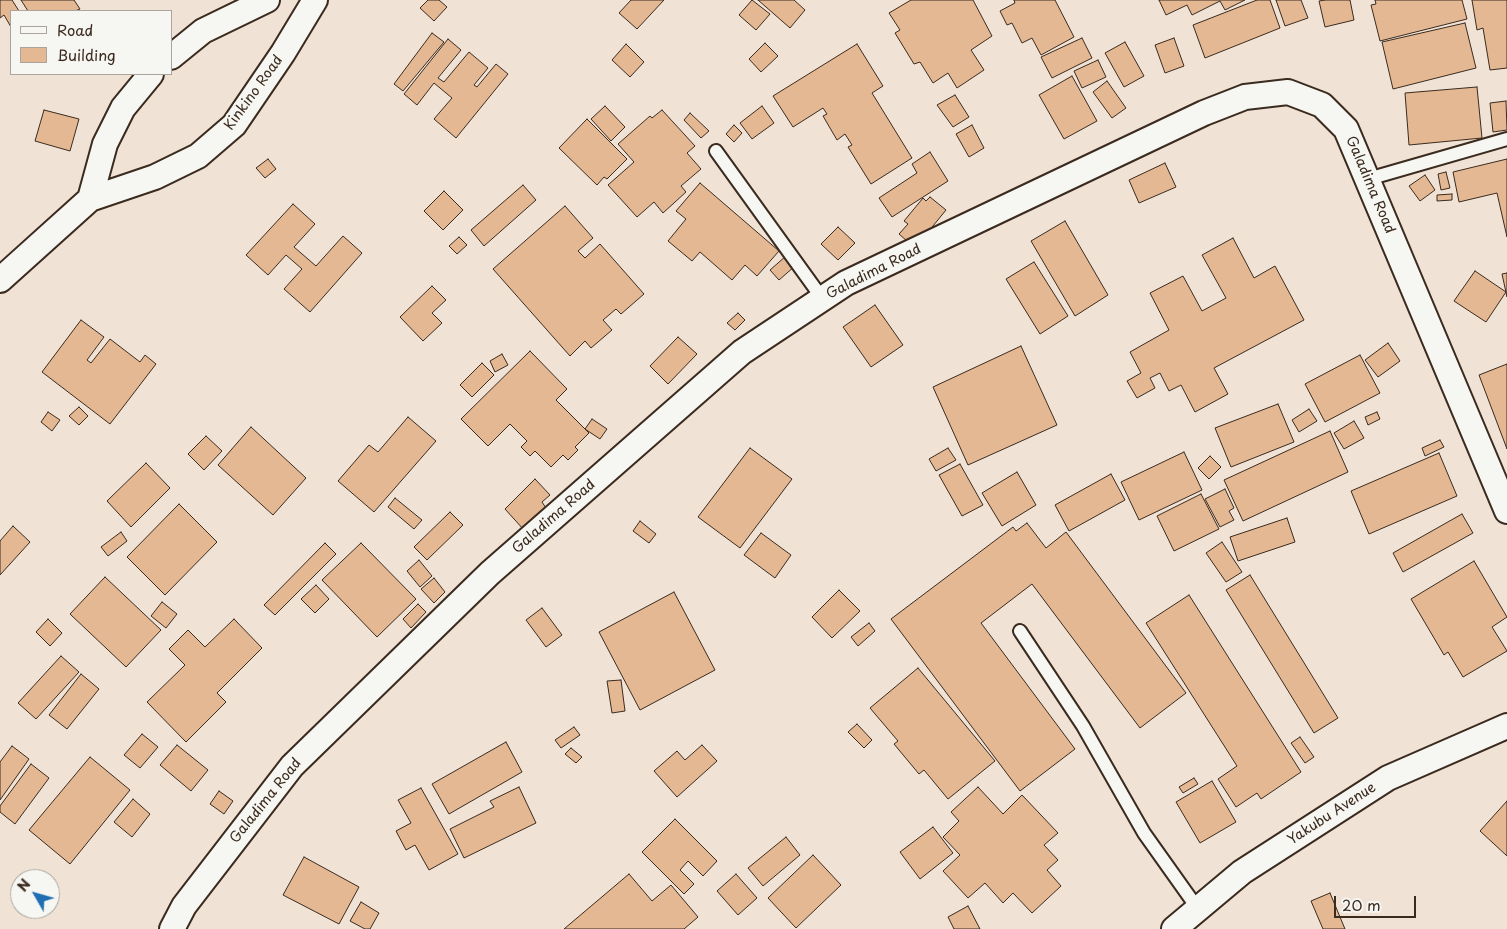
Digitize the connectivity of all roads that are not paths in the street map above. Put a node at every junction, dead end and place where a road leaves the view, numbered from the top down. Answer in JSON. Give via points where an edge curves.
{"nodes":[{"id":1,"x":267,"y":0,"type":"edge"},
{"id":2,"x":315,"y":0,"type":"edge"},
{"id":3,"x":172,"y":56,"type":"edge"},
{"id":4,"x":150,"y":75,"type":"edge"},
{"id":5,"x":1507,"y":139,"type":"edge"},
{"id":6,"x":716,"y":151,"type":"dead end"},
{"id":7,"x":1368,"y":179,"type":"junction"},
{"id":8,"x":90,"y":199,"type":"junction"},
{"id":9,"x":0,"y":280,"type":"edge"},
{"id":10,"x":822,"y":298,"type":"junction"},
{"id":11,"x":1507,"y":511,"type":"edge"},
{"id":12,"x":1020,"y":631,"type":"dead end"},
{"id":13,"x":1507,"y":726,"type":"edge"},
{"id":14,"x":1198,"y":909,"type":"junction"},
{"id":15,"x":172,"y":929,"type":"edge"},
{"id":16,"x":1174,"y":929,"type":"edge"}],
"edges":[{"from":1,"to":3,"type":"street","via":[[203,32]]},
{"from":2,"to":8,"type":"street","name":"Kinkino Road","via":[[234,126],[198,156],[155,177]]},
{"from":4,"to":8,"type":"street","via":[[123,108],[105,144]]},
{"from":5,"to":7,"type":"lane"},
{"from":6,"to":10,"type":"lane"},
{"from":7,"to":10,"type":"street","name":"Galadima Road","via":[[1346,129],[1322,105],[1288,92],[1245,98],[1204,113],[846,283]]},
{"from":7,"to":11,"type":"street","name":"Galadima Road"},
{"from":8,"to":9,"type":"street","name":"Kinkino Road"},
{"from":10,"to":15,"type":"street","name":"Galadima Road","via":[[742,352],[490,573],[292,766],[184,906]]},
{"from":12,"to":14,"type":"lane","via":[[1083,726],[1144,834]]},
{"from":13,"to":14,"type":"street","name":"Yakubu Avenue","via":[[1388,778],[1242,872]]},
{"from":14,"to":16,"type":"street","name":"Yakubu Avenue"}]}
